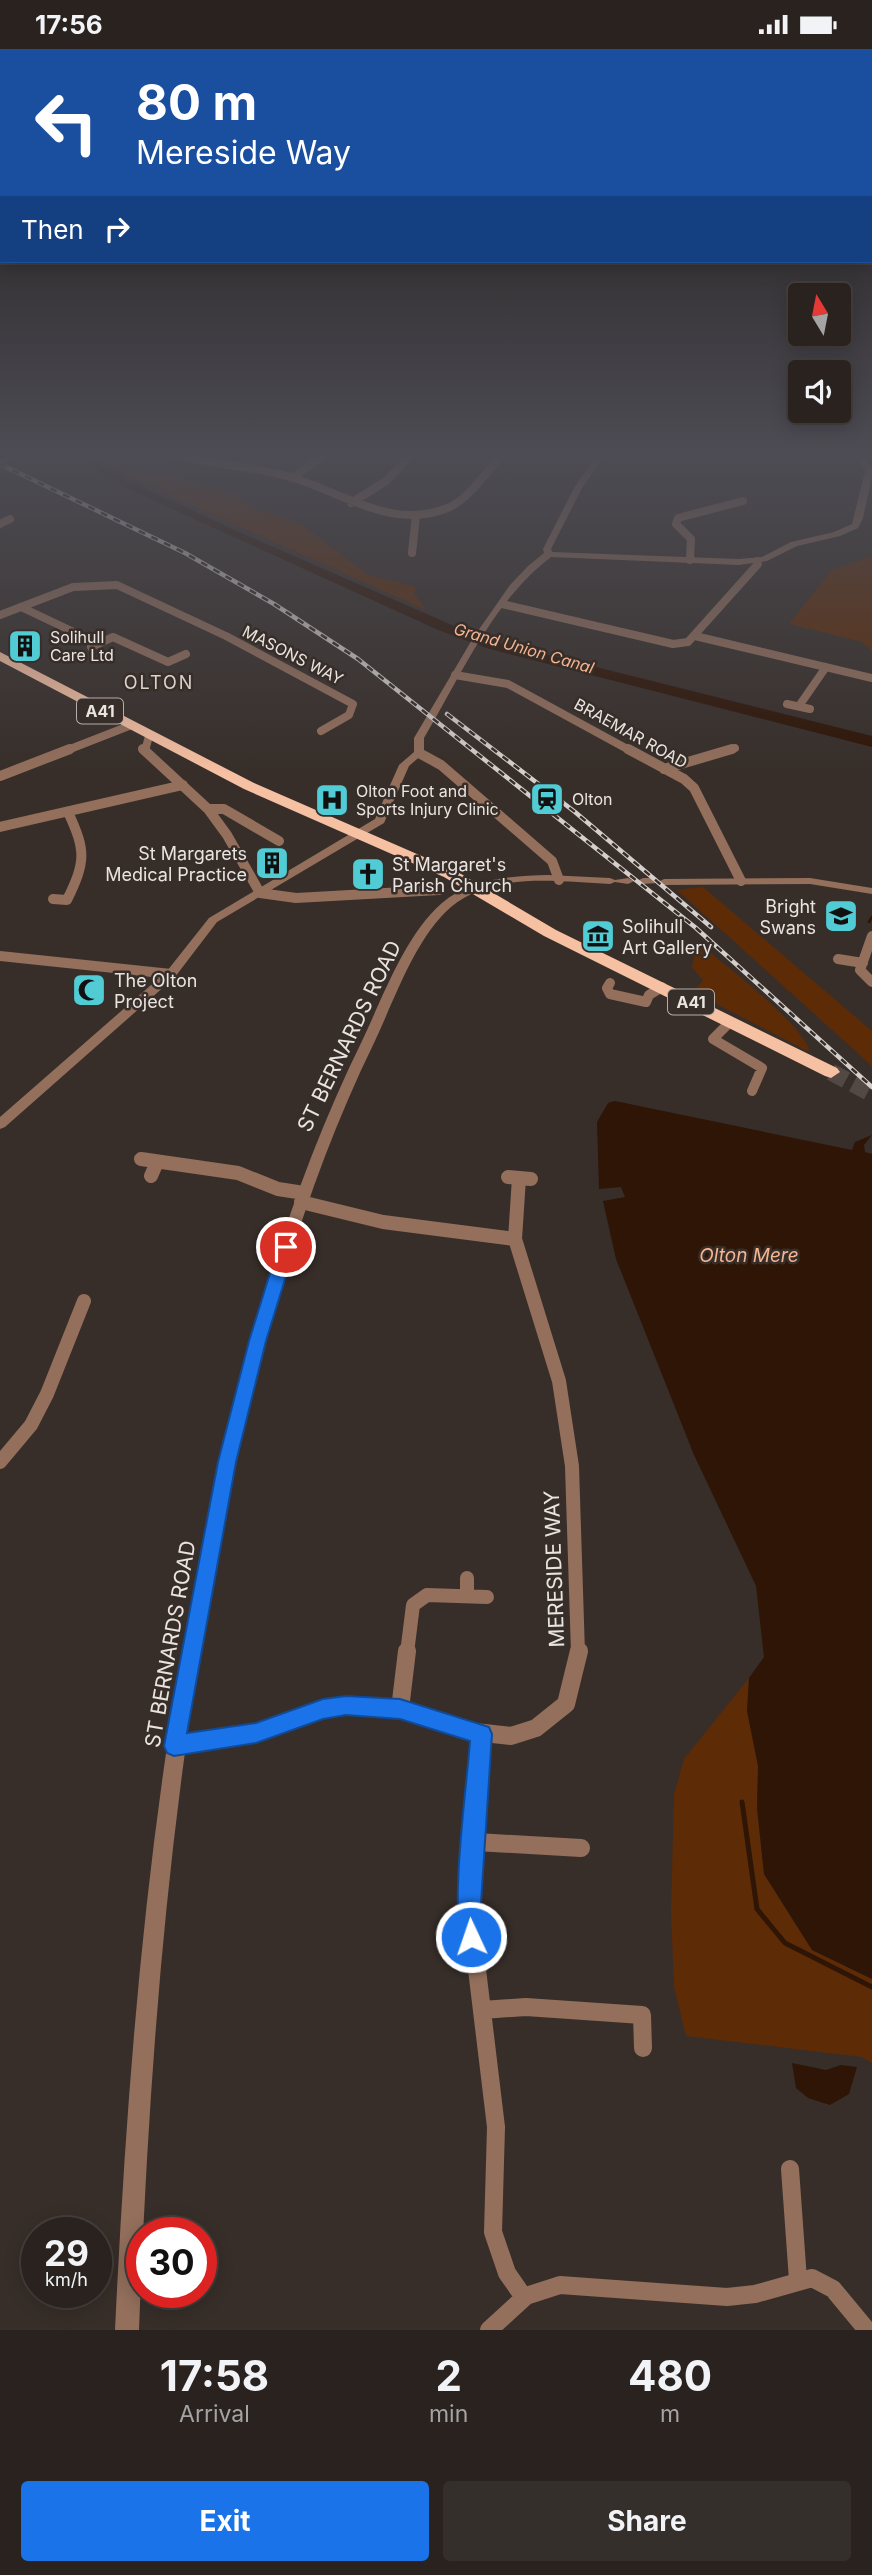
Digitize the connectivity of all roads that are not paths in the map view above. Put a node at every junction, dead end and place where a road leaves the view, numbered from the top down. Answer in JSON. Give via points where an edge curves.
{"nodes":[{"id":1,"x":537,"y":561,"type":"edge"},
{"id":2,"x":757,"y":561,"type":"edge"},
{"id":3,"x":502,"y":604,"type":"junction"},
{"id":4,"x":21,"y":607,"type":"junction"},
{"id":5,"x":0,"y":615,"type":"edge"},
{"id":6,"x":695,"y":636,"type":"junction"},
{"id":7,"x":186,"y":653,"type":"dead end"},
{"id":8,"x":0,"y":656,"type":"edge"},
{"id":9,"x":827,"y":667,"type":"junction"},
{"id":10,"x":455,"y":675,"type":"junction"},
{"id":11,"x":872,"y":678,"type":"edge"},
{"id":12,"x":788,"y":704,"type":"dead end"},
{"id":13,"x":799,"y":706,"type":"junction"},
{"id":14,"x":810,"y":709,"type":"dead end"},
{"id":15,"x":129,"y":726,"type":"junction"},
{"id":16,"x":321,"y":731,"type":"dead end"},
{"id":17,"x":149,"y":736,"type":"junction"},
{"id":18,"x":736,"y":748,"type":"dead end"},
{"id":19,"x":419,"y":753,"type":"junction"},
{"id":20,"x":664,"y":769,"type":"junction"},
{"id":21,"x":0,"y":776,"type":"edge"},
{"id":22,"x":183,"y":785,"type":"junction"},
{"id":23,"x":208,"y":809,"type":"junction"},
{"id":24,"x":68,"y":812,"type":"junction"},
{"id":25,"x":0,"y":827,"type":"edge"},
{"id":26,"x":359,"y":836,"type":"junction"},
{"id":27,"x":279,"y":841,"type":"dead end"},
{"id":28,"x":559,"y":880,"type":"junction"},
{"id":29,"x":619,"y":881,"type":"dead end"},
{"id":30,"x":653,"y":881,"type":"dead end"},
{"id":31,"x":741,"y":881,"type":"junction"},
{"id":32,"x":439,"y":890,"type":"dead end"},
{"id":33,"x":872,"y":891,"type":"edge"},
{"id":34,"x":470,"y":892,"type":"junction"},
{"id":35,"x":260,"y":893,"type":"junction"},
{"id":36,"x":53,"y":899,"type":"dead end"},
{"id":37,"x":872,"y":936,"type":"edge"},
{"id":38,"x":0,"y":956,"type":"edge"},
{"id":39,"x":838,"y":959,"type":"dead end"},
{"id":40,"x":863,"y":963,"type":"junction"},
{"id":41,"x":171,"y":974,"type":"junction"},
{"id":42,"x":872,"y":982,"type":"edge"},
{"id":43,"x":610,"y":983,"type":"dead end"},
{"id":44,"x":662,"y":987,"type":"junction"},
{"id":45,"x":730,"y":1022,"type":"junction"},
{"id":46,"x":831,"y":1072,"type":"tunnel mouth"},
{"id":47,"x":752,"y":1091,"type":"dead end"},
{"id":48,"x":0,"y":1124,"type":"edge"},
{"id":49,"x":141,"y":1159,"type":"dead end"},
{"id":50,"x":157,"y":1162,"type":"junction"},
{"id":51,"x":151,"y":1175,"type":"dead end"},
{"id":52,"x":519,"y":1178,"type":"dead end"},
{"id":53,"x":303,"y":1197,"type":"junction"},
{"id":54,"x":515,"y":1239,"type":"junction"},
{"id":55,"x":84,"y":1301,"type":"dead end"},
{"id":56,"x":0,"y":1462,"type":"edge"},
{"id":57,"x":467,"y":1578,"type":"dead end"},
{"id":58,"x":467,"y":1596,"type":"junction"},
{"id":59,"x":487,"y":1597,"type":"dead end"},
{"id":60,"x":400,"y":1709,"type":"junction"},
{"id":61,"x":481,"y":1734,"type":"junction"},
{"id":62,"x":174,"y":1746,"type":"junction"},
{"id":63,"x":476,"y":1842,"type":"junction"},
{"id":64,"x":581,"y":1848,"type":"dead end"},
{"id":65,"x":482,"y":2010,"type":"junction"},
{"id":66,"x":643,"y":2048,"type":"dead end"},
{"id":67,"x":790,"y":2169,"type":"dead end"},
{"id":68,"x":798,"y":2280,"type":"junction"},
{"id":69,"x":523,"y":2296,"type":"junction"},
{"id":70,"x":127,"y":2330,"type":"edge"},
{"id":71,"x":489,"y":2330,"type":"edge"},
{"id":72,"x":867,"y":2330,"type":"edge"}],
"edges":[{"from":1,"to":3,"type":"street"},
{"from":2,"to":6,"type":"street"},
{"from":3,"to":6,"type":"street","via":[[673,644]]},
{"from":3,"to":10,"type":"street"},
{"from":4,"to":5,"type":"street","name":"MASONS WAY"},
{"from":4,"to":7,"type":"street","via":[[95,645],[113,637],[168,662]]},
{"from":4,"to":16,"type":"street","name":"MASONS WAY","via":[[83,585],[124,587],[353,704],[349,715]]},
{"from":6,"to":9,"type":"street"},
{"from":8,"to":15,"type":"highway","number":"A41"},
{"from":9,"to":11,"type":"street"},
{"from":9,"to":13,"type":"street"},
{"from":10,"to":19,"type":"street","via":[[419,738]]},
{"from":10,"to":20,"type":"street","name":"BRAEMAR ROAD","via":[[508,684]]},
{"from":12,"to":13,"type":"street"},
{"from":13,"to":14,"type":"street"},
{"from":15,"to":17,"type":"highway","number":"A41"},
{"from":15,"to":21,"type":"street"},
{"from":17,"to":22,"type":"street","via":[[143,749]]},
{"from":17,"to":26,"type":"highway","number":"A41","via":[[262,796]]},
{"from":18,"to":20,"type":"street"},
{"from":19,"to":26,"type":"street","via":[[404,765],[380,821]]},
{"from":19,"to":28,"type":"street","via":[[441,765],[552,861]]},
{"from":20,"to":31,"type":"street","name":"BRAEMAR ROAD","via":[[694,789]]},
{"from":22,"to":23,"type":"street"},
{"from":22,"to":24,"type":"street"},
{"from":23,"to":27,"type":"street","via":[[224,809]]},
{"from":23,"to":35,"type":"street"},
{"from":24,"to":25,"type":"street"},
{"from":24,"to":36,"type":"street","via":[[86,860],[67,900]]},
{"from":26,"to":34,"type":"highway","number":"A41"},
{"from":26,"to":35,"type":"street"},
{"from":28,"to":29,"type":"street"},
{"from":28,"to":34,"type":"street","via":[[504,881]]},
{"from":30,"to":31,"type":"street"},
{"from":31,"to":33,"type":"street","via":[[810,881]]},
{"from":32,"to":35,"type":"street","via":[[303,898]]},
{"from":34,"to":44,"type":"highway","number":"A41"},
{"from":34,"to":53,"type":"street","name":"ST BERNARDS ROAD","via":[[442,910],[387,1002],[342,1096]]},
{"from":35,"to":41,"type":"street","via":[[213,920]]},
{"from":37,"to":40,"type":"street"},
{"from":38,"to":41,"type":"street"},
{"from":39,"to":40,"type":"street"},
{"from":40,"to":42,"type":"street","via":[[860,970]]},
{"from":41,"to":48,"type":"street"},
{"from":43,"to":44,"type":"street","via":[[610,994],[646,1002]]},
{"from":44,"to":45,"type":"highway","number":"A41"},
{"from":45,"to":46,"type":"highway","number":"A41"},
{"from":45,"to":47,"type":"street","via":[[713,1039],[762,1068]]},
{"from":49,"to":50,"type":"street"},
{"from":50,"to":51,"type":"street"},
{"from":50,"to":53,"type":"street","via":[[238,1173]]},
{"from":52,"to":54,"type":"street","name":"MERESIDE WAY"},
{"from":53,"to":54,"type":"street","via":[[383,1222]]},
{"from":53,"to":62,"type":"street","name":"ST BERNARDS ROAD","via":[[257,1341],[227,1462]]},
{"from":54,"to":61,"type":"street","name":"MERESIDE WAY","via":[[559,1381],[572,1466],[580,1647],[566,1704],[551,1719],[511,1736]]},
{"from":55,"to":56,"type":"street","via":[[42,1405]]},
{"from":57,"to":58,"type":"street"},
{"from":58,"to":59,"type":"street"},
{"from":58,"to":60,"type":"street","via":[[427,1595],[413,1605]]},
{"from":60,"to":61,"type":"street","name":"MERESIDE WAY"},
{"from":60,"to":62,"type":"street","name":"MERESIDE WAY","via":[[346,1705],[256,1733]]},
{"from":61,"to":63,"type":"street"},
{"from":62,"to":70,"type":"street","name":"ST BERNARDS ROAD","via":[[133,2151]]},
{"from":63,"to":64,"type":"street"},
{"from":63,"to":65,"type":"street","via":[[469,1903]]},
{"from":65,"to":66,"type":"street","via":[[526,2007],[642,2015]]},
{"from":65,"to":69,"type":"street","via":[[496,2127],[493,2232],[507,2273]]},
{"from":67,"to":68,"type":"street"},
{"from":68,"to":69,"type":"street","via":[[771,2291],[729,2298],[575,2284],[550,2285]]},
{"from":68,"to":72,"type":"street","via":[[819,2280]]},
{"from":69,"to":71,"type":"street"}]}
